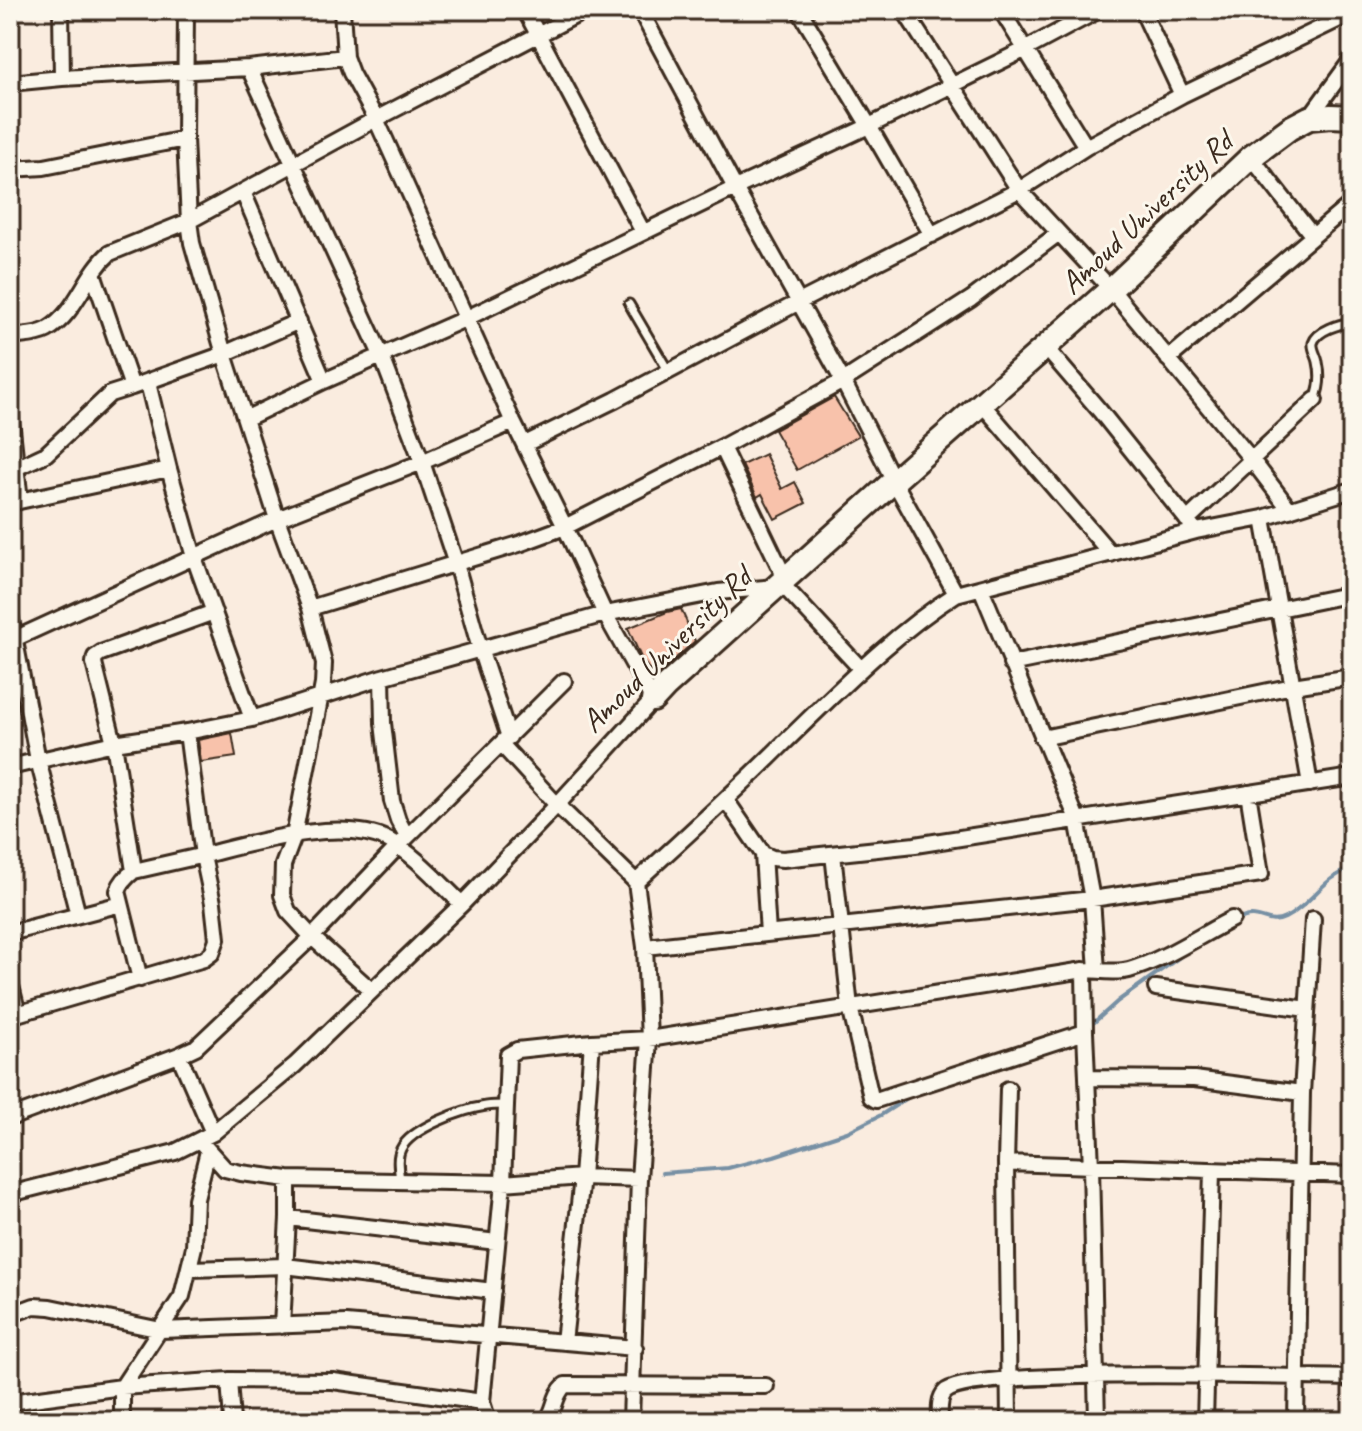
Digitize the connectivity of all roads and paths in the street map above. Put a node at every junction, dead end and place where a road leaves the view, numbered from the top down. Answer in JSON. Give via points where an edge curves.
{"nodes":[{"id":1,"x":61,"y":10,"type":"edge"},
{"id":2,"x":186,"y":10,"type":"edge"},
{"id":3,"x":342,"y":10,"type":"edge"},
{"id":4,"x":525,"y":10,"type":"edge"},
{"id":5,"x":586,"y":10,"type":"edge"},
{"id":6,"x":640,"y":10,"type":"edge"},
{"id":7,"x":799,"y":10,"type":"edge"},
{"id":8,"x":904,"y":10,"type":"edge"},
{"id":9,"x":1001,"y":10,"type":"edge"},
{"id":10,"x":1097,"y":10,"type":"edge"},
{"id":11,"x":1142,"y":10,"type":"edge"},
{"id":12,"x":1352,"y":13,"type":"edge"},
{"id":13,"x":538,"y":35,"type":"junction"},
{"id":14,"x":1024,"y":50,"type":"junction"},
{"id":15,"x":345,"y":57,"type":"junction"},
{"id":16,"x":1352,"y":59,"type":"edge"},
{"id":17,"x":249,"y":68,"type":"junction"},
{"id":18,"x":185,"y":70,"type":"junction"},
{"id":19,"x":62,"y":78,"type":"junction"},
{"id":20,"x":10,"y":83,"type":"edge"},
{"id":21,"x":951,"y":87,"type":"junction"},
{"id":22,"x":1182,"y":95,"type":"junction"},
{"id":23,"x":1352,"y":117,"type":"edge"},
{"id":24,"x":1309,"y":118,"type":"junction"},
{"id":25,"x":376,"y":119,"type":"junction"},
{"id":26,"x":869,"y":126,"type":"junction"},
{"id":27,"x":185,"y":139,"type":"junction"},
{"id":28,"x":1086,"y":147,"type":"junction"},
{"id":29,"x":1251,"y":157,"type":"junction"},
{"id":30,"x":292,"y":166,"type":"junction"},
{"id":31,"x":10,"y":169,"type":"edge"},
{"id":32,"x":735,"y":188,"type":"junction"},
{"id":33,"x":1019,"y":190,"type":"junction"},
{"id":34,"x":243,"y":192,"type":"junction"},
{"id":35,"x":1352,"y":203,"type":"edge"},
{"id":36,"x":189,"y":221,"type":"junction"},
{"id":37,"x":643,"y":232,"type":"junction"},
{"id":38,"x":1059,"y":233,"type":"junction"},
{"id":39,"x":932,"y":235,"type":"junction"},
{"id":40,"x":1312,"y":235,"type":"junction"},
{"id":41,"x":93,"y":273,"type":"junction"},
{"id":42,"x":1111,"y":289,"type":"junction"},
{"id":43,"x":799,"y":302,"type":"junction"},
{"id":44,"x":629,"y":304,"type":"dead end"},
{"id":45,"x":467,"y":318,"type":"junction"},
{"id":46,"x":299,"y":321,"type":"junction"},
{"id":47,"x":1352,"y":322,"type":"edge"},
{"id":48,"x":10,"y":337,"type":"edge"},
{"id":49,"x":1046,"y":348,"type":"junction"},
{"id":50,"x":224,"y":354,"type":"junction"},
{"id":51,"x":382,"y":357,"type":"junction"},
{"id":52,"x":1168,"y":359,"type":"junction"},
{"id":53,"x":669,"y":372,"type":"junction"},
{"id":54,"x":324,"y":381,"type":"junction"},
{"id":55,"x":843,"y":381,"type":"junction"},
{"id":56,"x":148,"y":383,"type":"junction"},
{"id":57,"x":132,"y":387,"type":"junction"},
{"id":58,"x":1315,"y":400,"type":"joint"},
{"id":59,"x":982,"y":404,"type":"junction"},
{"id":60,"x":10,"y":411,"type":"edge"},
{"id":61,"x":245,"y":419,"type":"junction"},
{"id":62,"x":513,"y":422,"type":"junction"},
{"id":63,"x":525,"y":444,"type":"junction"},
{"id":64,"x":722,"y":447,"type":"junction"},
{"id":65,"x":1252,"y":460,"type":"junction"},
{"id":66,"x":422,"y":462,"type":"junction"},
{"id":67,"x":16,"y":468,"type":"junction"},
{"id":68,"x":169,"y":469,"type":"junction"},
{"id":69,"x":894,"y":481,"type":"junction"},
{"id":70,"x":1352,"y":490,"type":"edge"},
{"id":71,"x":15,"y":502,"type":"edge"},
{"id":72,"x":1290,"y":510,"type":"junction"},
{"id":73,"x":1263,"y":518,"type":"junction"},
{"id":74,"x":277,"y":519,"type":"junction"},
{"id":75,"x":1192,"y":526,"type":"junction"},
{"id":76,"x":565,"y":527,"type":"junction"},
{"id":77,"x":1111,"y":554,"type":"junction"},
{"id":78,"x":194,"y":557,"type":"junction"},
{"id":79,"x":456,"y":564,"type":"junction"},
{"id":80,"x":780,"y":582,"type":"junction"},
{"id":81,"x":981,"y":588,"type":"junction"},
{"id":82,"x":956,"y":594,"type":"junction"},
{"id":83,"x":1352,"y":594,"type":"edge"},
{"id":84,"x":310,"y":608,"type":"junction"},
{"id":85,"x":1281,"y":609,"type":"junction"},
{"id":86,"x":214,"y":612,"type":"junction"},
{"id":87,"x":605,"y":614,"type":"junction"},
{"id":88,"x":10,"y":615,"type":"edge"},
{"id":89,"x":12,"y":640,"type":"edge"},
{"id":90,"x":480,"y":649,"type":"junction"},
{"id":91,"x":1011,"y":664,"type":"junction"},
{"id":92,"x":861,"y":669,"type":"junction"},
{"id":93,"x":382,"y":677,"type":"junction"},
{"id":94,"x":1352,"y":677,"type":"edge"},
{"id":95,"x":564,"y":681,"type":"dead end"},
{"id":96,"x":1293,"y":686,"type":"junction"},
{"id":97,"x":319,"y":698,"type":"junction"},
{"id":98,"x":653,"y":700,"type":"junction"},
{"id":99,"x":252,"y":719,"type":"junction"},
{"id":100,"x":187,"y":732,"type":"junction"},
{"id":101,"x":1042,"y":738,"type":"junction"},
{"id":102,"x":506,"y":741,"type":"junction"},
{"id":103,"x":114,"y":743,"type":"junction"},
{"id":104,"x":38,"y":760,"type":"junction"},
{"id":105,"x":10,"y":767,"type":"edge"},
{"id":106,"x":1352,"y":777,"type":"edge"},
{"id":107,"x":1310,"y":784,"type":"junction"},
{"id":108,"x":1248,"y":793,"type":"junction"},
{"id":109,"x":726,"y":800,"type":"junction"},
{"id":110,"x":557,"y":805,"type":"junction"},
{"id":111,"x":1077,"y":819,"type":"junction"},
{"id":112,"x":294,"y":836,"type":"junction"},
{"id":113,"x":403,"y":841,"type":"junction"},
{"id":114,"x":763,"y":854,"type":"junction"},
{"id":115,"x":833,"y":854,"type":"junction"},
{"id":116,"x":203,"y":856,"type":"junction"},
{"id":117,"x":134,"y":871,"type":"junction"},
{"id":118,"x":636,"y":882,"type":"junction"},
{"id":119,"x":1092,"y":899,"type":"junction"},
{"id":120,"x":121,"y":904,"type":"junction"},
{"id":121,"x":462,"y":904,"type":"junction"},
{"id":122,"x":78,"y":915,"type":"junction"},
{"id":123,"x":1232,"y":919,"type":"dead end"},
{"id":124,"x":1313,"y":919,"type":"dead end"},
{"id":125,"x":840,"y":927,"type":"junction"},
{"id":126,"x":10,"y":933,"type":"edge"},
{"id":127,"x":768,"y":934,"type":"junction"},
{"id":128,"x":312,"y":937,"type":"junction"},
{"id":129,"x":645,"y":947,"type":"junction"},
{"id":130,"x":1090,"y":970,"type":"junction"},
{"id":131,"x":140,"y":979,"type":"junction"},
{"id":132,"x":10,"y":982,"type":"edge"},
{"id":133,"x":1156,"y":988,"type":"dead end"},
{"id":134,"x":371,"y":990,"type":"junction"},
{"id":135,"x":850,"y":1007,"type":"junction"},
{"id":136,"x":1307,"y":1009,"type":"junction"},
{"id":137,"x":14,"y":1015,"type":"edge"},
{"id":138,"x":1085,"y":1032,"type":"junction"},
{"id":139,"x":649,"y":1039,"type":"junction"},
{"id":140,"x":592,"y":1042,"type":"junction"},
{"id":141,"x":179,"y":1055,"type":"junction"},
{"id":142,"x":1087,"y":1078,"type":"junction"},
{"id":143,"x":1008,"y":1089,"type":"dead end"},
{"id":144,"x":1302,"y":1093,"type":"junction"},
{"id":145,"x":506,"y":1105,"type":"junction"},
{"id":146,"x":10,"y":1118,"type":"edge"},
{"id":147,"x":207,"y":1142,"type":"junction"},
{"id":148,"x":1006,"y":1163,"type":"junction"},
{"id":149,"x":1091,"y":1167,"type":"junction"},
{"id":150,"x":1212,"y":1171,"type":"junction"},
{"id":151,"x":1301,"y":1175,"type":"junction"},
{"id":152,"x":1352,"y":1175,"type":"edge"},
{"id":153,"x":582,"y":1177,"type":"junction"},
{"id":154,"x":288,"y":1179,"type":"junction"},
{"id":155,"x":639,"y":1179,"type":"junction"},
{"id":156,"x":400,"y":1181,"type":"junction"},
{"id":157,"x":503,"y":1183,"type":"junction"},
{"id":158,"x":10,"y":1194,"type":"edge"},
{"id":159,"x":288,"y":1218,"type":"junction"},
{"id":160,"x":497,"y":1242,"type":"junction"},
{"id":161,"x":285,"y":1266,"type":"junction"},
{"id":162,"x":190,"y":1269,"type":"junction"},
{"id":163,"x":493,"y":1291,"type":"junction"},
{"id":164,"x":10,"y":1315,"type":"edge"},
{"id":165,"x":282,"y":1326,"type":"junction"},
{"id":166,"x":161,"y":1330,"type":"junction"},
{"id":167,"x":489,"y":1334,"type":"junction"},
{"id":168,"x":564,"y":1342,"type":"junction"},
{"id":169,"x":635,"y":1348,"type":"junction"},
{"id":170,"x":1096,"y":1375,"type":"junction"},
{"id":171,"x":1206,"y":1377,"type":"junction"},
{"id":172,"x":1297,"y":1377,"type":"junction"},
{"id":173,"x":1352,"y":1378,"type":"edge"},
{"id":174,"x":1008,"y":1379,"type":"junction"},
{"id":175,"x":229,"y":1380,"type":"junction"},
{"id":176,"x":633,"y":1385,"type":"junction"},
{"id":177,"x":766,"y":1386,"type":"dead end"},
{"id":178,"x":122,"y":1387,"type":"junction"},
{"id":179,"x":10,"y":1402,"type":"edge"},
{"id":180,"x":482,"y":1402,"type":"junction"},
{"id":181,"x":122,"y":1421,"type":"edge"},
{"id":182,"x":232,"y":1421,"type":"edge"},
{"id":183,"x":488,"y":1421,"type":"edge"},
{"id":184,"x":546,"y":1421,"type":"edge"},
{"id":185,"x":631,"y":1421,"type":"edge"},
{"id":186,"x":940,"y":1421,"type":"edge"},
{"id":187,"x":1009,"y":1421,"type":"edge"},
{"id":188,"x":1097,"y":1421,"type":"edge"},
{"id":189,"x":1205,"y":1421,"type":"edge"},
{"id":190,"x":1296,"y":1421,"type":"edge"}],
"edges":[{"from":1,"to":19,"type":"street"},
{"from":2,"to":18,"type":"street"},
{"from":3,"to":15,"type":"street"},
{"from":4,"to":13,"type":"street"},
{"from":5,"to":13,"type":"street"},
{"from":6,"to":32,"type":"street"},
{"from":7,"to":26,"type":"street"},
{"from":8,"to":21,"type":"street"},
{"from":9,"to":14,"type":"street"},
{"from":10,"to":14,"type":"street"},
{"from":11,"to":22,"type":"street"},
{"from":12,"to":22,"type":"street"},
{"from":13,"to":25,"type":"street"},
{"from":13,"to":37,"type":"street"},
{"from":14,"to":21,"type":"street"},
{"from":14,"to":28,"type":"street"},
{"from":15,"to":17,"type":"street"},
{"from":15,"to":25,"type":"street"},
{"from":16,"to":24,"type":"street"},
{"from":17,"to":18,"type":"street"},
{"from":17,"to":30,"type":"street"},
{"from":18,"to":19,"type":"street"},
{"from":18,"to":27,"type":"street"},
{"from":19,"to":20,"type":"street"},
{"from":21,"to":26,"type":"street"},
{"from":21,"to":33,"type":"street"},
{"from":22,"to":28,"type":"street"},
{"from":23,"to":24,"type":"street"},
{"from":24,"to":29,"type":"street","name":"Amoud University Rd"},
{"from":25,"to":30,"type":"street"},
{"from":25,"to":45,"type":"street"},
{"from":26,"to":32,"type":"street"},
{"from":26,"to":39,"type":"street"},
{"from":27,"to":31,"type":"street"},
{"from":27,"to":36,"type":"street"},
{"from":28,"to":33,"type":"street"},
{"from":29,"to":40,"type":"street"},
{"from":29,"to":42,"type":"street","name":"Amoud University Rd"},
{"from":30,"to":34,"type":"street"},
{"from":30,"to":51,"type":"street"},
{"from":32,"to":37,"type":"street"},
{"from":32,"to":43,"type":"street"},
{"from":33,"to":38,"type":"street"},
{"from":33,"to":39,"type":"street"},
{"from":34,"to":36,"type":"street"},
{"from":34,"to":46,"type":"street"},
{"from":35,"to":40,"type":"street"},
{"from":36,"to":41,"type":"street","via":[[110,253]]},
{"from":36,"to":50,"type":"street"},
{"from":37,"to":45,"type":"street"},
{"from":38,"to":42,"type":"street"},
{"from":38,"to":55,"type":"street","via":[[971,299]]},
{"from":39,"to":43,"type":"street"},
{"from":40,"to":52,"type":"street"},
{"from":41,"to":48,"type":"street","via":[[47,330]]},
{"from":41,"to":57,"type":"street"},
{"from":42,"to":49,"type":"street","name":"Amoud University Rd"},
{"from":42,"to":52,"type":"street"},
{"from":43,"to":53,"type":"street"},
{"from":43,"to":55,"type":"street"},
{"from":44,"to":53,"type":"lane"},
{"from":45,"to":51,"type":"street"},
{"from":45,"to":62,"type":"street"},
{"from":46,"to":50,"type":"street"},
{"from":46,"to":54,"type":"street"},
{"from":47,"to":58,"type":"lane","via":[[1314,340],[1320,381]]},
{"from":49,"to":59,"type":"street","name":"Amoud University Rd"},
{"from":49,"to":75,"type":"street"},
{"from":50,"to":56,"type":"street"},
{"from":50,"to":61,"type":"street"},
{"from":51,"to":54,"type":"street"},
{"from":51,"to":66,"type":"street"},
{"from":52,"to":65,"type":"street"},
{"from":53,"to":63,"type":"street"},
{"from":54,"to":61,"type":"street"},
{"from":55,"to":64,"type":"street"},
{"from":55,"to":69,"type":"street"},
{"from":56,"to":57,"type":"street"},
{"from":56,"to":68,"type":"street"},
{"from":57,"to":67,"type":"street","via":[[110,394],[46,454]]},
{"from":58,"to":65,"type":"street"},
{"from":59,"to":69,"type":"street","name":"Amoud University Rd"},
{"from":59,"to":77,"type":"street"},
{"from":60,"to":67,"type":"street"},
{"from":61,"to":74,"type":"street"},
{"from":62,"to":63,"type":"street"},
{"from":62,"to":66,"type":"street"},
{"from":63,"to":76,"type":"street"},
{"from":64,"to":76,"type":"street"},
{"from":64,"to":80,"type":"street"},
{"from":65,"to":72,"type":"street"},
{"from":65,"to":75,"type":"street"},
{"from":66,"to":74,"type":"street"},
{"from":66,"to":79,"type":"street"},
{"from":67,"to":71,"type":"street"},
{"from":68,"to":71,"type":"street"},
{"from":68,"to":78,"type":"street"},
{"from":69,"to":80,"type":"street","name":"Amoud University Rd"},
{"from":69,"to":82,"type":"street"},
{"from":70,"to":72,"type":"street"},
{"from":72,"to":73,"type":"street"},
{"from":73,"to":75,"type":"street"},
{"from":73,"to":85,"type":"street"},
{"from":74,"to":78,"type":"street"},
{"from":74,"to":84,"type":"street"},
{"from":75,"to":77,"type":"street"},
{"from":76,"to":79,"type":"street"},
{"from":76,"to":87,"type":"street"},
{"from":77,"to":81,"type":"street"},
{"from":78,"to":86,"type":"street"},
{"from":78,"to":89,"type":"street"},
{"from":79,"to":84,"type":"street"},
{"from":79,"to":90,"type":"street"},
{"from":80,"to":87,"type":"street"},
{"from":80,"to":92,"type":"street"},
{"from":80,"to":98,"type":"street","name":"Amoud University Rd"},
{"from":81,"to":82,"type":"street"},
{"from":81,"to":91,"type":"street"},
{"from":82,"to":92,"type":"street"},
{"from":83,"to":85,"type":"street"},
{"from":84,"to":97,"type":"street","via":[[324,663]]},
{"from":85,"to":91,"type":"street"},
{"from":85,"to":96,"type":"street"},
{"from":86,"to":99,"type":"street"},
{"from":86,"to":103,"type":"street","via":[[95,657]]},
{"from":87,"to":90,"type":"street"},
{"from":87,"to":98,"type":"street"},
{"from":88,"to":89,"type":"street"},
{"from":89,"to":104,"type":"street"},
{"from":90,"to":93,"type":"street"},
{"from":90,"to":102,"type":"street"},
{"from":91,"to":101,"type":"street"},
{"from":92,"to":109,"type":"street"},
{"from":93,"to":97,"type":"street"},
{"from":93,"to":113,"type":"street","via":[[392,801]]},
{"from":94,"to":96,"type":"street"},
{"from":95,"to":102,"type":"street"},
{"from":96,"to":101,"type":"street"},
{"from":96,"to":107,"type":"street"},
{"from":97,"to":99,"type":"street"},
{"from":97,"to":112,"type":"street"},
{"from":98,"to":110,"type":"street","name":"Amoud University Rd"},
{"from":99,"to":100,"type":"street"},
{"from":100,"to":103,"type":"street"},
{"from":100,"to":116,"type":"street"},
{"from":101,"to":111,"type":"street"},
{"from":102,"to":110,"type":"street"},
{"from":102,"to":113,"type":"street"},
{"from":103,"to":104,"type":"street"},
{"from":103,"to":117,"type":"street"},
{"from":104,"to":105,"type":"street"},
{"from":104,"to":122,"type":"street"},
{"from":106,"to":107,"type":"street"},
{"from":107,"to":108,"type":"street"},
{"from":108,"to":111,"type":"street"},
{"from":108,"to":119,"type":"street","via":[[1261,874]]},
{"from":109,"to":114,"type":"street"},
{"from":109,"to":118,"type":"street"},
{"from":110,"to":118,"type":"street"},
{"from":110,"to":121,"type":"street","name":"Amoud University Rd"},
{"from":111,"to":115,"type":"street"},
{"from":111,"to":119,"type":"street"},
{"from":112,"to":113,"type":"street","via":[[369,833]]},
{"from":112,"to":116,"type":"street"},
{"from":112,"to":128,"type":"street","via":[[283,865],[282,895],[288,911]]},
{"from":113,"to":121,"type":"street"},
{"from":113,"to":128,"type":"street"},
{"from":114,"to":115,"type":"street","via":[[783,859]]},
{"from":114,"to":127,"type":"street"},
{"from":115,"to":125,"type":"street"},
{"from":116,"to":117,"type":"street"},
{"from":116,"to":131,"type":"street","via":[[217,939],[212,953]]},
{"from":117,"to":120,"type":"street","via":[[120,884]]},
{"from":118,"to":129,"type":"street"},
{"from":119,"to":125,"type":"street"},
{"from":119,"to":130,"type":"street"},
{"from":120,"to":122,"type":"street"},
{"from":120,"to":131,"type":"street"},
{"from":121,"to":134,"type":"street","name":"Amoud University Rd"},
{"from":122,"to":126,"type":"street"},
{"from":123,"to":130,"type":"street","via":[[1130,970]]},
{"from":124,"to":136,"type":"street"},
{"from":125,"to":127,"type":"street"},
{"from":125,"to":135,"type":"street"},
{"from":127,"to":129,"type":"street"},
{"from":128,"to":134,"type":"street"},
{"from":128,"to":141,"type":"street","via":[[196,1047]]},
{"from":129,"to":139,"type":"street"},
{"from":130,"to":135,"type":"street"},
{"from":130,"to":138,"type":"street"},
{"from":131,"to":137,"type":"street"},
{"from":132,"to":137,"type":"street"},
{"from":133,"to":136,"type":"street"},
{"from":134,"to":147,"type":"street","name":"Amoud University Rd"},
{"from":135,"to":138,"type":"street","via":[[871,1097],[876,1100]]},
{"from":135,"to":139,"type":"street"},
{"from":136,"to":144,"type":"street"},
{"from":138,"to":142,"type":"street"},
{"from":139,"to":140,"type":"street"},
{"from":139,"to":155,"type":"street"},
{"from":140,"to":145,"type":"street","via":[[508,1055]]},
{"from":140,"to":153,"type":"street"},
{"from":141,"to":146,"type":"street"},
{"from":141,"to":147,"type":"street"},
{"from":142,"to":144,"type":"street","via":[[1194,1079]]},
{"from":142,"to":149,"type":"street"},
{"from":143,"to":148,"type":"street"},
{"from":144,"to":151,"type":"street"},
{"from":145,"to":156,"type":"lane","via":[[457,1113],[409,1138],[398,1158]]},
{"from":145,"to":157,"type":"street"},
{"from":147,"to":154,"type":"street","via":[[225,1169]]},
{"from":147,"to":158,"type":"street","name":"Amoud University Rd"},
{"from":147,"to":162,"type":"street"},
{"from":148,"to":149,"type":"street"},
{"from":148,"to":174,"type":"street"},
{"from":149,"to":150,"type":"street"},
{"from":149,"to":170,"type":"street"},
{"from":150,"to":151,"type":"street"},
{"from":150,"to":171,"type":"street"},
{"from":151,"to":152,"type":"street"},
{"from":151,"to":172,"type":"street"},
{"from":153,"to":155,"type":"street"},
{"from":153,"to":157,"type":"street"},
{"from":153,"to":168,"type":"street"},
{"from":154,"to":156,"type":"street"},
{"from":154,"to":159,"type":"street"},
{"from":155,"to":169,"type":"street"},
{"from":156,"to":157,"type":"street"},
{"from":157,"to":160,"type":"street"},
{"from":159,"to":160,"type":"street"},
{"from":159,"to":161,"type":"street"},
{"from":160,"to":163,"type":"street"},
{"from":161,"to":162,"type":"street"},
{"from":161,"to":163,"type":"street"},
{"from":161,"to":165,"type":"street"},
{"from":162,"to":166,"type":"street","via":[[182,1296]]},
{"from":163,"to":167,"type":"street"},
{"from":164,"to":166,"type":"street","via":[[34,1306],[50,1307]]},
{"from":165,"to":166,"type":"street"},
{"from":165,"to":167,"type":"street","via":[[346,1323]]},
{"from":166,"to":178,"type":"street"},
{"from":167,"to":168,"type":"street"},
{"from":167,"to":180,"type":"street"},
{"from":168,"to":169,"type":"street"},
{"from":169,"to":176,"type":"street"},
{"from":170,"to":171,"type":"street"},
{"from":170,"to":174,"type":"street"},
{"from":170,"to":188,"type":"street"},
{"from":171,"to":172,"type":"street"},
{"from":171,"to":189,"type":"street"},
{"from":172,"to":173,"type":"street"},
{"from":172,"to":190,"type":"street"},
{"from":174,"to":186,"type":"street","via":[[945,1392]]},
{"from":174,"to":187,"type":"street"},
{"from":175,"to":178,"type":"street"},
{"from":175,"to":180,"type":"street","via":[[333,1381]]},
{"from":175,"to":182,"type":"street"},
{"from":176,"to":177,"type":"street"},
{"from":176,"to":184,"type":"street","via":[[565,1385]]},
{"from":176,"to":185,"type":"street"},
{"from":178,"to":179,"type":"street"},
{"from":178,"to":181,"type":"street"},
{"from":180,"to":183,"type":"street"}]}
